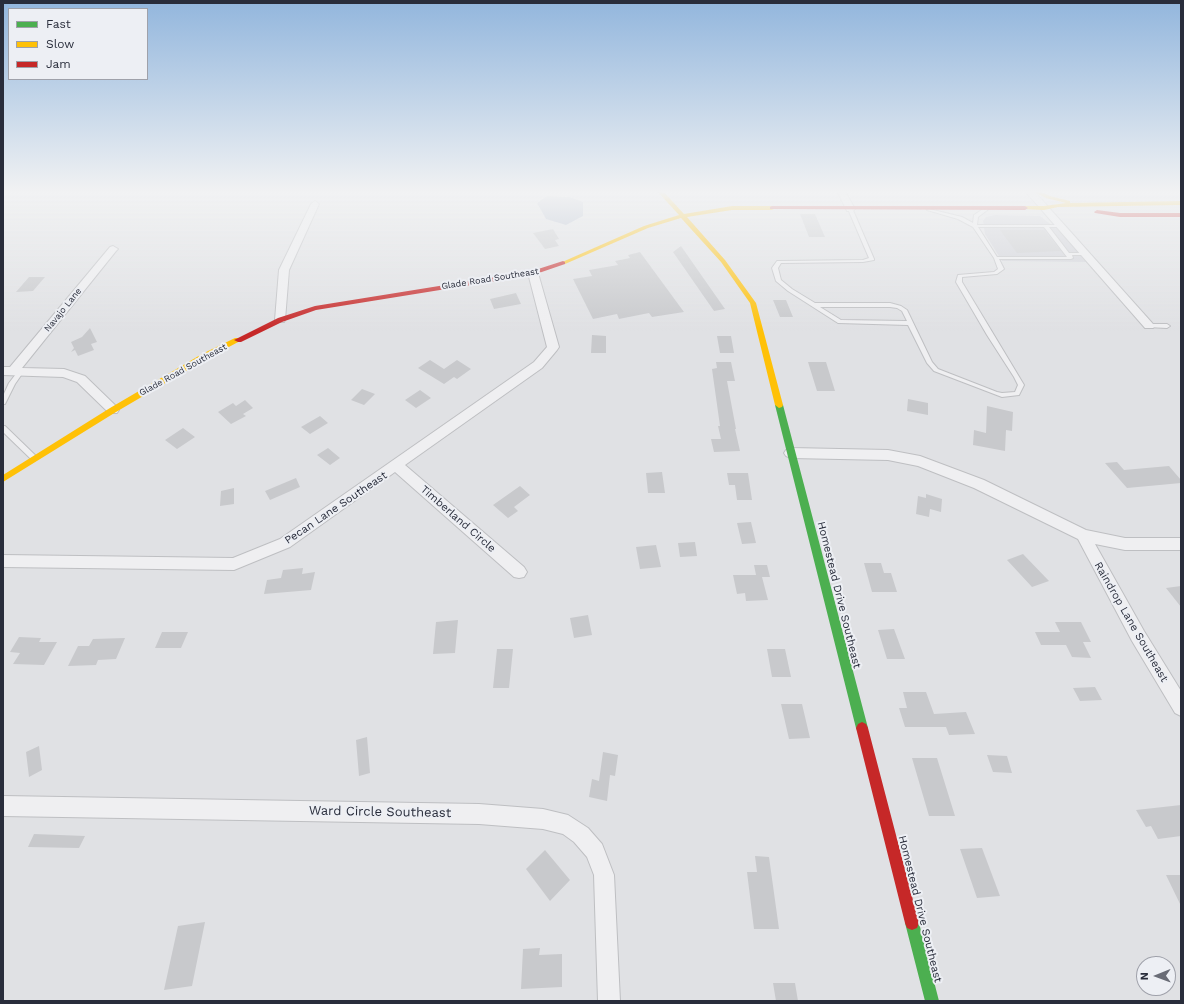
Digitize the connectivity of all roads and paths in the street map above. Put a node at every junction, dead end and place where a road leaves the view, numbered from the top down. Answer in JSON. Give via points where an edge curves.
{"nodes":[{"id":1,"x":300,"y":238,"type":"edge"},
{"id":2,"x":622,"y":238,"type":"edge"},
{"id":3,"x":702,"y":238,"type":"edge"},
{"id":4,"x":863,"y":238,"type":"edge"},
{"id":5,"x":983,"y":238,"type":"edge"},
{"id":6,"x":1055,"y":238,"type":"edge"},
{"id":7,"x":1071,"y":238,"type":"edge"},
{"id":8,"x":113,"y":249,"type":"dead end"},
{"id":9,"x":1068,"y":254,"type":"junction"},
{"id":10,"x":1085,"y":254,"type":"junction"},
{"id":11,"x":996,"y":258,"type":"junction"},
{"id":12,"x":533,"y":273,"type":"junction"},
{"id":13,"x":814,"y":305,"type":"junction"},
{"id":14,"x":280,"y":320,"type":"junction"},
{"id":15,"x":910,"y":323,"type":"junction"},
{"id":16,"x":1149,"y":326,"type":"joint"},
{"id":17,"x":1167,"y":326,"type":"dead end"},
{"id":18,"x":12,"y":371,"type":"edge"},
{"id":19,"x":3,"y":402,"type":"edge"},
{"id":20,"x":113,"y":410,"type":"junction"},
{"id":21,"x":3,"y":428,"type":"edge"},
{"id":22,"x":791,"y":453,"type":"junction"},
{"id":23,"x":34,"y":458,"type":"junction"},
{"id":24,"x":396,"y":466,"type":"junction"},
{"id":25,"x":3,"y":479,"type":"edge"},
{"id":26,"x":1083,"y":535,"type":"junction"},
{"id":27,"x":1181,"y":544,"type":"edge"},
{"id":28,"x":3,"y":561,"type":"edge"},
{"id":29,"x":519,"y":572,"type":"dead end"},
{"id":30,"x":1181,"y":707,"type":"edge"},
{"id":31,"x":3,"y":806,"type":"edge"},
{"id":32,"x":609,"y":1001,"type":"edge"},
{"id":33,"x":932,"y":1001,"type":"edge"}],
"edges":[{"from":1,"to":14,"type":"street","via":[[284,270]]},
{"from":2,"to":12,"type":"main road","name":"Glade Road Southeast"},
{"from":3,"to":22,"type":"main road","name":"Homestead Drive Southeast","via":[[723,261],[753,304]]},
{"from":4,"to":13,"type":"lane","via":[[872,259],[783,261],[775,265],[779,281]]},
{"from":5,"to":11,"type":"lane"},
{"from":6,"to":9,"type":"lane"},
{"from":7,"to":10,"type":"street"},
{"from":8,"to":18,"type":"street","name":"Navajo Lane"},
{"from":9,"to":10,"type":"lane"},
{"from":9,"to":11,"type":"lane","via":[[1072,258]]},
{"from":10,"to":16,"type":"street"},
{"from":11,"to":15,"type":"lane","via":[[1001,266],[999,272],[960,276],[959,282],[1017,377],[1021,385],[1017,394],[995,393],[936,370]]},
{"from":12,"to":14,"type":"main road","name":"Glade Road Southeast","via":[[356,300],[315,308]]},
{"from":12,"to":24,"type":"street","name":"Pecan Lane Southeast","via":[[553,347],[538,366]]},
{"from":13,"to":15,"type":"lane","via":[[845,323]]},
{"from":13,"to":15,"type":"lane","via":[[894,306],[904,310]]},
{"from":14,"to":20,"type":"main road","name":"Glade Road Southeast","via":[[205,356]]},
{"from":16,"to":17,"type":"lane"},
{"from":18,"to":19,"type":"lane","via":[[12,383]]},
{"from":18,"to":20,"type":"street","via":[[64,373],[81,379]]},
{"from":20,"to":23,"type":"main road","name":"Glade Road Southeast"},
{"from":21,"to":23,"type":"lane"},
{"from":22,"to":26,"type":"street","via":[[888,455],[920,462],[979,484]]},
{"from":22,"to":33,"type":"main road","name":"Homestead Drive Southeast"},
{"from":23,"to":25,"type":"main road","name":"Glade Road Southeast"},
{"from":24,"to":28,"type":"street","name":"Pecan Lane Southeast","via":[[285,543],[234,564]]},
{"from":24,"to":29,"type":"street","name":"Timberland Circle"},
{"from":26,"to":27,"type":"street","via":[[1125,544]]},
{"from":26,"to":30,"type":"street","name":"Raindrop Lane Southeast","via":[[1138,636]]},
{"from":31,"to":32,"type":"street","name":"Ward Circle Southeast","via":[[479,814],[543,819],[568,825],[595,851],[604,875]]}]}
